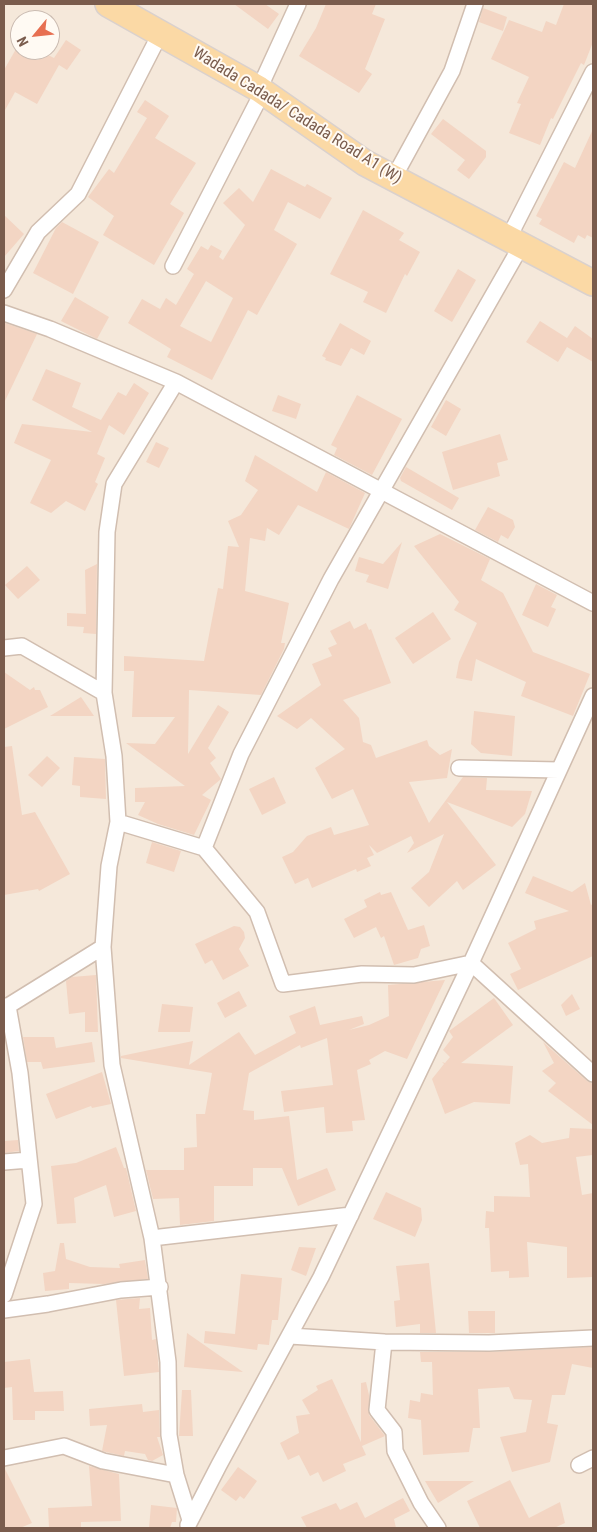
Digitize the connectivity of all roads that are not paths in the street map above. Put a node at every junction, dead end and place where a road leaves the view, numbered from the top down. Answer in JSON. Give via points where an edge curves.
{"nodes":[{"id":1,"x":108,"y":4,"type":"edge"},
{"id":2,"x":298,"y":4,"type":"edge"},
{"id":3,"x":474,"y":4,"type":"edge"},
{"id":4,"x":161,"y":32,"type":"junction"},
{"id":5,"x":593,"y":72,"type":"edge"},
{"id":6,"x":261,"y":90,"type":"junction"},
{"id":7,"x":393,"y":178,"type":"junction"},
{"id":8,"x":515,"y":242,"type":"junction"},
{"id":9,"x":173,"y":266,"type":"dead end"},
{"id":10,"x":593,"y":283,"type":"edge"},
{"id":11,"x":4,"y":290,"type":"edge"},
{"id":12,"x":4,"y":313,"type":"edge"},
{"id":13,"x":176,"y":382,"type":"junction"},
{"id":14,"x":383,"y":490,"type":"junction"},
{"id":15,"x":593,"y":603,"type":"edge"},
{"id":16,"x":4,"y":648,"type":"edge"},
{"id":17,"x":104,"y":693,"type":"junction"},
{"id":18,"x":593,"y":696,"type":"edge"},
{"id":19,"x":459,"y":768,"type":"dead end"},
{"id":20,"x":559,"y":770,"type":"junction"},
{"id":21,"x":118,"y":822,"type":"junction"},
{"id":22,"x":204,"y":848,"type":"junction"},
{"id":23,"x":103,"y":947,"type":"junction"},
{"id":24,"x":471,"y":963,"type":"junction"},
{"id":25,"x":6,"y":1006,"type":"edge"},
{"id":26,"x":593,"y":1074,"type":"edge"},
{"id":27,"x":29,"y":1160,"type":"junction"},
{"id":28,"x":4,"y":1162,"type":"edge"},
{"id":29,"x":351,"y":1215,"type":"junction"},
{"id":30,"x":152,"y":1238,"type":"junction"},
{"id":31,"x":160,"y":1287,"type":"junction"},
{"id":32,"x":4,"y":1296,"type":"edge"},
{"id":33,"x":4,"y":1310,"type":"edge"},
{"id":34,"x":290,"y":1336,"type":"junction"},
{"id":35,"x":593,"y":1338,"type":"edge"},
{"id":36,"x":384,"y":1342,"type":"junction"},
{"id":37,"x":4,"y":1458,"type":"edge"},
{"id":38,"x":593,"y":1458,"type":"edge"},
{"id":39,"x":579,"y":1465,"type":"dead end"},
{"id":40,"x":176,"y":1475,"type":"junction"},
{"id":41,"x":189,"y":1524,"type":"edge"},
{"id":42,"x":438,"y":1528,"type":"edge"}],
"edges":[{"from":1,"to":4,"type":"main road","name":"Wadada Cadada/ Cadada Road A1 (W)"},
{"from":2,"to":6,"type":"street"},
{"from":3,"to":7,"type":"street","via":[[452,71]]},
{"from":4,"to":6,"type":"main road","name":"Wadada Cadada/ Cadada Road A1 (W)"},
{"from":4,"to":11,"type":"street","via":[[78,194],[38,232]]},
{"from":5,"to":8,"type":"street"},
{"from":6,"to":7,"type":"main road","name":"Wadada Cadada/ Cadada Road A1 (W)","via":[[365,163]]},
{"from":6,"to":9,"type":"street"},
{"from":7,"to":8,"type":"main road","name":"Wadada Cadada/ Cadada Road A1 (W)"},
{"from":8,"to":10,"type":"main road","name":"Wadada Cadada/ Cadada Road A1 (W)"},
{"from":8,"to":14,"type":"street"},
{"from":12,"to":13,"type":"street"},
{"from":13,"to":14,"type":"street"},
{"from":13,"to":17,"type":"street","via":[[114,484],[107,532]]},
{"from":14,"to":15,"type":"street"},
{"from":14,"to":22,"type":"street","via":[[331,579],[240,754]]},
{"from":16,"to":17,"type":"street","via":[[22,646]]},
{"from":17,"to":21,"type":"street","via":[[114,756]]},
{"from":18,"to":20,"type":"street"},
{"from":19,"to":20,"type":"street"},
{"from":20,"to":24,"type":"street"},
{"from":21,"to":22,"type":"street"},
{"from":21,"to":23,"type":"street","via":[[109,866]]},
{"from":22,"to":24,"type":"street","via":[[257,912],[283,984],[362,974],[414,975]]},
{"from":23,"to":25,"type":"street"},
{"from":23,"to":30,"type":"street","via":[[112,1065]]},
{"from":24,"to":26,"type":"street"},
{"from":24,"to":29,"type":"street"},
{"from":25,"to":27,"type":"street","via":[[20,1073]]},
{"from":27,"to":28,"type":"street"},
{"from":27,"to":32,"type":"street","via":[[34,1204]]},
{"from":29,"to":30,"type":"street"},
{"from":29,"to":34,"type":"street"},
{"from":30,"to":31,"type":"street"},
{"from":31,"to":33,"type":"street","via":[[121,1290]]},
{"from":31,"to":40,"type":"street","via":[[168,1362],[170,1435]]},
{"from":34,"to":36,"type":"street"},
{"from":34,"to":41,"type":"street"},
{"from":35,"to":36,"type":"street","via":[[489,1343]]},
{"from":36,"to":42,"type":"street","via":[[377,1410],[394,1432],[395,1451],[421,1503]]},
{"from":37,"to":40,"type":"street","via":[[64,1446],[104,1461]]},
{"from":38,"to":39,"type":"street"},
{"from":40,"to":41,"type":"street"}]}
